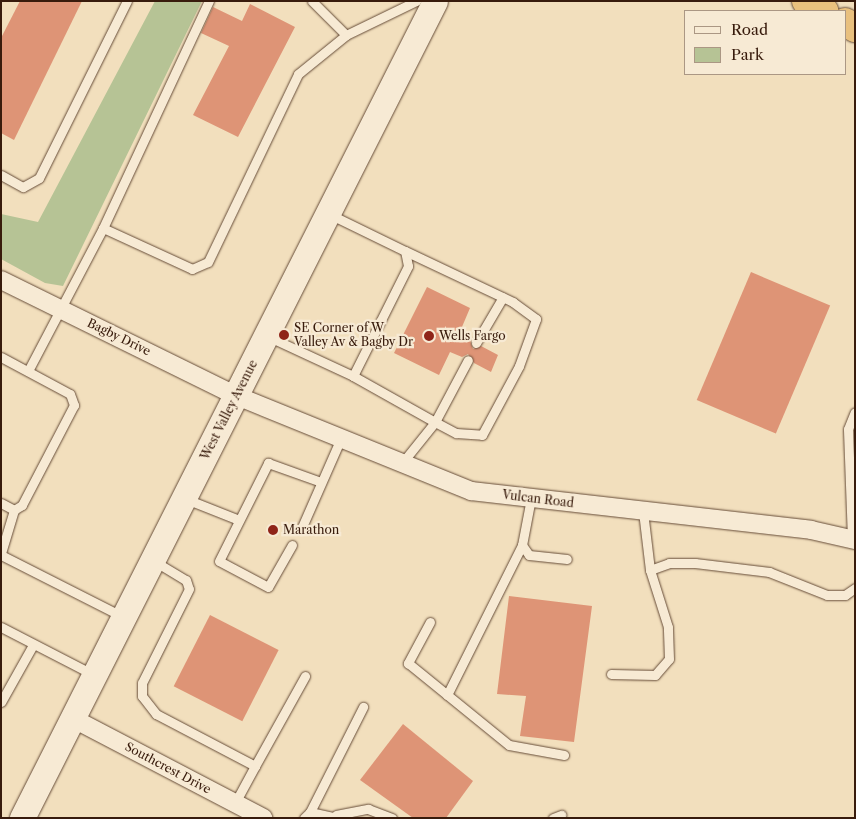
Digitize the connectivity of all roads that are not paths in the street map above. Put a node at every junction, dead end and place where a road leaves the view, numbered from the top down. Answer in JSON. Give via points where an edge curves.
{"nodes":[{"id":1,"x":127,"y":1,"type":"edge"},
{"id":2,"x":209,"y":1,"type":"edge"},
{"id":3,"x":312,"y":1,"type":"edge"},
{"id":4,"x":416,"y":1,"type":"edge"},
{"id":5,"x":435,"y":1,"type":"edge"},
{"id":6,"x":806,"y":1,"type":"edge"},
{"id":7,"x":822,"y":10,"type":"edge"},
{"id":8,"x":346,"y":35,"type":"junction"},
{"id":9,"x":1,"y":175,"type":"edge"},
{"id":10,"x":328,"y":214,"type":"junction"},
{"id":11,"x":103,"y":228,"type":"junction"},
{"id":12,"x":404,"y":251,"type":"junction"},
{"id":13,"x":1,"y":280,"type":"edge"},
{"id":14,"x":503,"y":297,"type":"junction"},
{"id":15,"x":60,"y":308,"type":"junction"},
{"id":16,"x":267,"y":336,"type":"junction"},
{"id":17,"x":476,"y":344,"type":"dead end"},
{"id":18,"x":1,"y":357,"type":"edge"},
{"id":19,"x":468,"y":360,"type":"dead end"},
{"id":20,"x":28,"y":371,"type":"junction"},
{"id":21,"x":353,"y":376,"type":"junction"},
{"id":22,"x":237,"y":396,"type":"junction"},
{"id":23,"x":855,"y":412,"type":"edge"},
{"id":24,"x":434,"y":422,"type":"junction"},
{"id":25,"x":341,"y":438,"type":"junction"},
{"id":26,"x":402,"y":462,"type":"junction"},
{"id":27,"x":321,"y":482,"type":"junction"},
{"id":28,"x":852,"y":485,"type":"edge"},
{"id":29,"x":184,"y":498,"type":"junction"},
{"id":30,"x":531,"y":498,"type":"junction"},
{"id":31,"x":1,"y":503,"type":"edge"},
{"id":32,"x":14,"y":510,"type":"junction"},
{"id":33,"x":643,"y":511,"type":"junction"},
{"id":34,"x":239,"y":520,"type":"junction"},
{"id":35,"x":302,"y":527,"type":"dead end"},
{"id":36,"x":854,"y":539,"type":"edge"},
{"id":37,"x":292,"y":545,"type":"dead end"},
{"id":38,"x":522,"y":545,"type":"junction"},
{"id":39,"x":1,"y":554,"type":"edge"},
{"id":40,"x":567,"y":559,"type":"dead end"},
{"id":41,"x":152,"y":560,"type":"junction"},
{"id":42,"x":650,"y":570,"type":"junction"},
{"id":43,"x":855,"y":588,"type":"edge"},
{"id":44,"x":123,"y":617,"type":"junction"},
{"id":45,"x":430,"y":622,"type":"dead end"},
{"id":46,"x":1,"y":627,"type":"edge"},
{"id":47,"x":33,"y":645,"type":"junction"},
{"id":48,"x":611,"y":674,"type":"dead end"},
{"id":49,"x":94,"y":675,"type":"junction"},
{"id":50,"x":305,"y":676,"type":"dead end"},
{"id":51,"x":447,"y":695,"type":"junction"},
{"id":52,"x":1,"y":702,"type":"edge"},
{"id":53,"x":363,"y":707,"type":"dead end"},
{"id":54,"x":72,"y":718,"type":"junction"},
{"id":55,"x":564,"y":755,"type":"dead end"},
{"id":56,"x":254,"y":766,"type":"junction"},
{"id":57,"x":235,"y":803,"type":"junction"},
{"id":58,"x":307,"y":815,"type":"edge"},
{"id":59,"x":337,"y":816,"type":"edge"},
{"id":60,"x":22,"y":818,"type":"edge"},
{"id":61,"x":263,"y":818,"type":"edge"},
{"id":62,"x":392,"y":818,"type":"edge"}],
"edges":[{"from":1,"to":9,"type":"lane","via":[[39,178],[23,187]]},
{"from":2,"to":11,"type":"lane"},
{"from":3,"to":8,"type":"lane"},
{"from":4,"to":8,"type":"lane"},
{"from":5,"to":10,"type":"street","name":"West Valley Avenue"},
{"from":6,"to":7,"type":"highway"},
{"from":8,"to":11,"type":"lane","via":[[298,74],[208,262],[192,269]]},
{"from":10,"to":12,"type":"lane"},
{"from":10,"to":16,"type":"street","name":"West Valley Avenue"},
{"from":11,"to":15,"type":"lane"},
{"from":12,"to":14,"type":"lane"},
{"from":12,"to":21,"type":"lane","via":[[408,266]]},
{"from":13,"to":15,"type":"street","name":"Bagby Drive"},
{"from":14,"to":17,"type":"lane"},
{"from":14,"to":24,"type":"lane","via":[[536,319],[519,366],[482,435],[456,433]]},
{"from":15,"to":20,"type":"lane"},
{"from":15,"to":22,"type":"street","name":"Bagby Drive"},
{"from":16,"to":21,"type":"lane"},
{"from":16,"to":22,"type":"street","name":"West Valley Avenue"},
{"from":18,"to":20,"type":"lane"},
{"from":19,"to":24,"type":"lane"},
{"from":20,"to":32,"type":"lane","via":[[70,394],[74,405],[22,505]]},
{"from":21,"to":24,"type":"lane"},
{"from":22,"to":25,"type":"street","name":"Vulcan Road"},
{"from":22,"to":29,"type":"street","name":"West Valley Avenue"},
{"from":23,"to":28,"type":"lane","via":[[848,429]]},
{"from":24,"to":26,"type":"lane"},
{"from":25,"to":26,"type":"street","name":"Vulcan Road"},
{"from":25,"to":27,"type":"lane"},
{"from":26,"to":30,"type":"street","name":"Vulcan Road","via":[[471,491]]},
{"from":27,"to":34,"type":"lane","via":[[268,463]]},
{"from":27,"to":35,"type":"lane"},
{"from":28,"to":36,"type":"lane"},
{"from":29,"to":34,"type":"lane"},
{"from":29,"to":41,"type":"street","name":"West Valley Avenue"},
{"from":30,"to":33,"type":"street","name":"Vulcan Road"},
{"from":30,"to":38,"type":"lane"},
{"from":31,"to":32,"type":"lane"},
{"from":32,"to":39,"type":"lane"},
{"from":33,"to":36,"type":"street","name":"Vulcan Road"},
{"from":33,"to":42,"type":"lane"},
{"from":34,"to":37,"type":"lane","via":[[219,561],[268,587]]},
{"from":38,"to":40,"type":"lane","via":[[529,554]]},
{"from":38,"to":51,"type":"lane"},
{"from":39,"to":44,"type":"lane"},
{"from":41,"to":44,"type":"street","name":"West Valley Avenue"},
{"from":41,"to":56,"type":"lane","via":[[186,580],[190,589],[142,683],[146,706]]},
{"from":42,"to":43,"type":"lane","via":[[669,563],[695,563],[769,572],[827,595],[845,595]]},
{"from":42,"to":48,"type":"lane","via":[[668,627],[669,659],[655,675]]},
{"from":44,"to":49,"type":"street","name":"West Valley Avenue"},
{"from":45,"to":51,"type":"lane","via":[[408,663]]},
{"from":46,"to":47,"type":"lane"},
{"from":47,"to":49,"type":"lane"},
{"from":47,"to":52,"type":"lane"},
{"from":49,"to":54,"type":"street","name":"West Valley Avenue"},
{"from":50,"to":56,"type":"lane"},
{"from":51,"to":55,"type":"lane","via":[[509,745]]},
{"from":53,"to":58,"type":"lane"},
{"from":54,"to":57,"type":"street","name":"Southcrest Drive"},
{"from":54,"to":60,"type":"street","name":"West Valley Avenue"},
{"from":56,"to":57,"type":"lane"},
{"from":57,"to":61,"type":"street","name":"Southcrest Drive"},
{"from":58,"to":59,"type":"lane"},
{"from":59,"to":62,"type":"lane","via":[[368,809]]}]}
